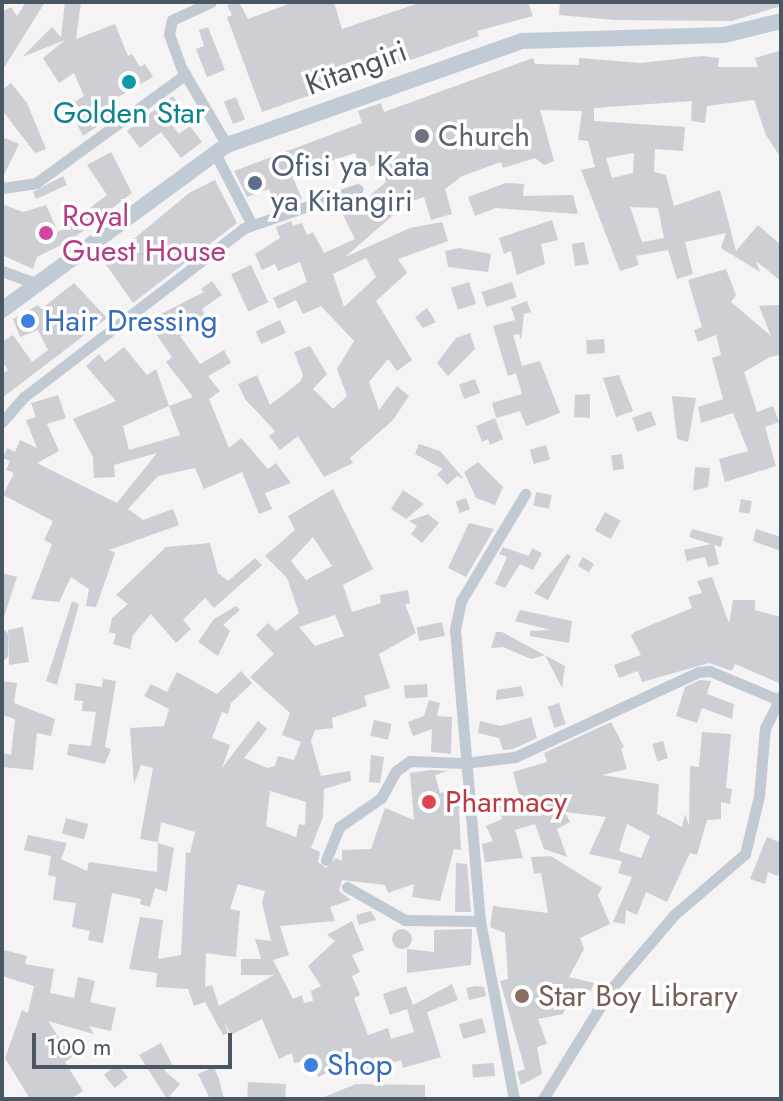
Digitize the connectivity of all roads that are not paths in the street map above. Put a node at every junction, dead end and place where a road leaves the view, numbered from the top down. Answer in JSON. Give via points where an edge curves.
{"nodes":[{"id":1,"x":211,"y":2,"type":"edge"},
{"id":2,"x":781,"y":21,"type":"edge"},
{"id":3,"x":186,"y":74,"type":"junction"},
{"id":4,"x":221,"y":149,"type":"junction"},
{"id":5,"x":2,"y":188,"type":"edge"},
{"id":6,"x":358,"y":189,"type":"dead end"},
{"id":7,"x":251,"y":223,"type":"junction"},
{"id":8,"x":2,"y":271,"type":"edge"},
{"id":9,"x":35,"y":283,"type":"junction"},
{"id":10,"x":2,"y":310,"type":"edge"},
{"id":11,"x":2,"y":422,"type":"edge"},
{"id":12,"x":525,"y":494,"type":"dead end"},
{"id":13,"x":2,"y":635,"type":"edge"},
{"id":14,"x":2,"y":654,"type":"edge"},
{"id":15,"x":780,"y":698,"type":"edge"},
{"id":16,"x":464,"y":763,"type":"junction"},
{"id":17,"x":326,"y":860,"type":"dead end"},
{"id":18,"x":347,"y":887,"type":"dead end"},
{"id":19,"x":480,"y":921,"type":"junction"},
{"id":20,"x":514,"y":1099,"type":"edge"},
{"id":21,"x":543,"y":1099,"type":"edge"}],
"edges":[{"from":1,"to":3,"type":"street","via":[[168,24]]},
{"from":2,"to":4,"type":"main road","name":"Kitangiri","via":[[724,35],[522,41]]},
{"from":3,"to":4,"type":"street"},
{"from":3,"to":5,"type":"street","via":[[36,183]]},
{"from":4,"to":7,"type":"street"},
{"from":4,"to":9,"type":"main road","name":"Kitangiri"},
{"from":6,"to":7,"type":"street"},
{"from":7,"to":11,"type":"street","via":[[24,397]]},
{"from":8,"to":9,"type":"street"},
{"from":9,"to":10,"type":"main road","name":"Kitangiri"},
{"from":12,"to":16,"type":"street","via":[[457,615]]},
{"from":13,"to":14,"type":"street"},
{"from":15,"to":16,"type":"street","via":[[710,671],[698,672],[531,751]]},
{"from":15,"to":21,"type":"street","via":[[765,728],[759,796],[745,854],[674,915],[611,989]]},
{"from":16,"to":17,"type":"street","via":[[403,764],[381,798],[339,827]]},
{"from":16,"to":19,"type":"street"},
{"from":18,"to":19,"type":"street","via":[[405,920]]},
{"from":19,"to":20,"type":"street"}]}
